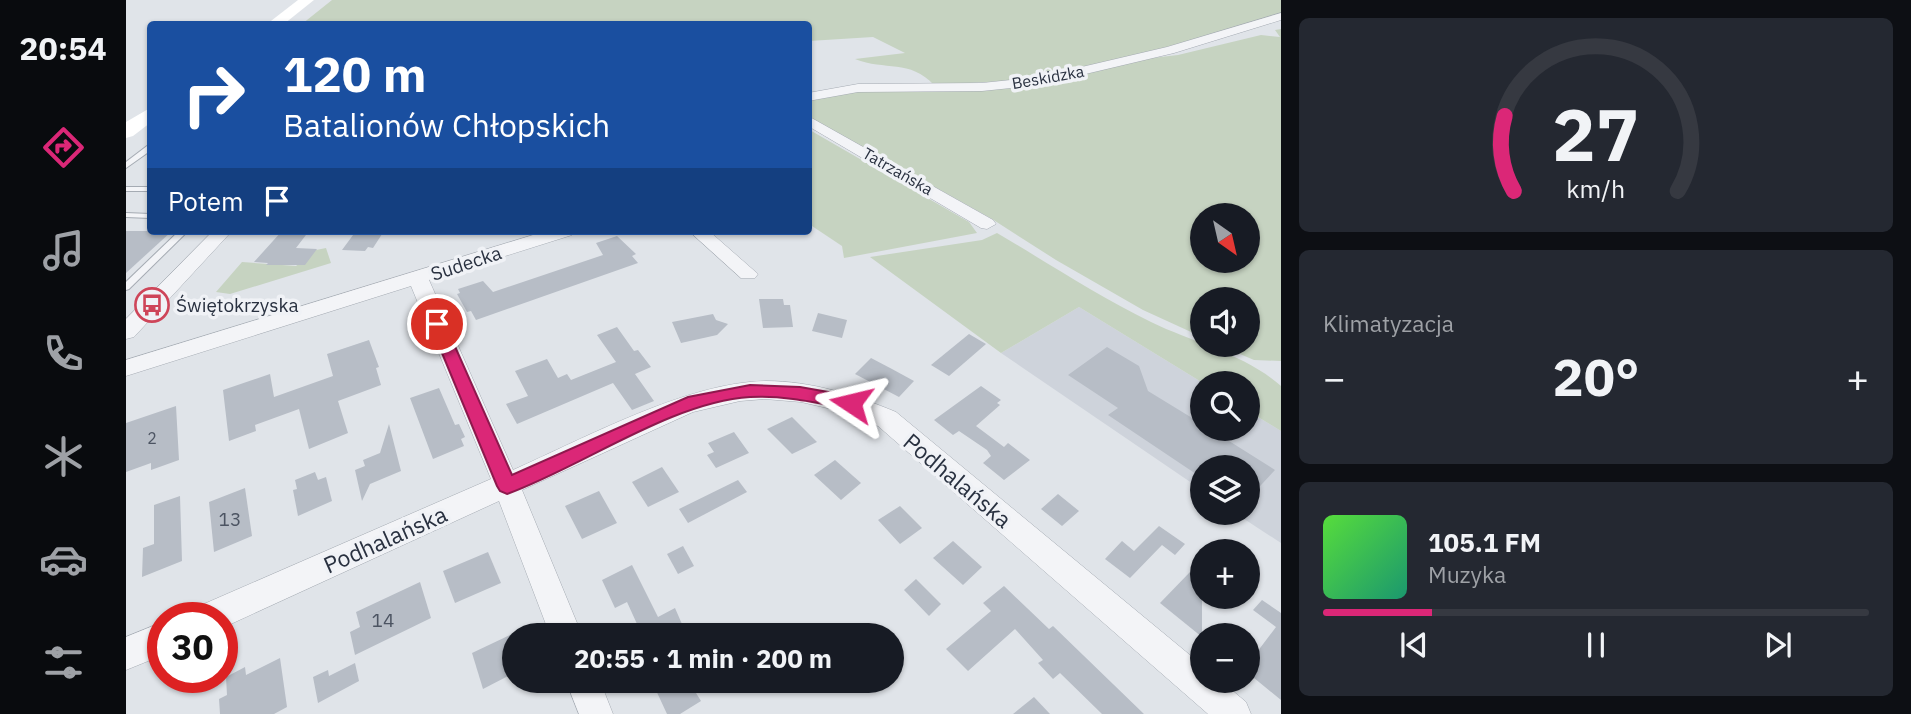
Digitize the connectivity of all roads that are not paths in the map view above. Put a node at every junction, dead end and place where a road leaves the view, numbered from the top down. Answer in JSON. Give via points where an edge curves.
{"nodes":[{"id":1,"x":307,"y":0,"type":"edge"},
{"id":2,"x":1281,"y":16,"type":"edge"},
{"id":3,"x":279,"y":21,"type":"edge"},
{"id":4,"x":812,"y":96,"type":"edge"},
{"id":5,"x":147,"y":116,"type":"edge"},
{"id":6,"x":812,"y":122,"type":"edge"},
{"id":7,"x":126,"y":132,"type":"edge"},
{"id":8,"x":147,"y":150,"type":"edge"},
{"id":9,"x":126,"y":166,"type":"edge"},
{"id":10,"x":126,"y":189,"type":"edge"},
{"id":11,"x":147,"y":189,"type":"edge"},
{"id":12,"x":126,"y":215,"type":"edge"},
{"id":13,"x":147,"y":216,"type":"edge"},
{"id":14,"x":987,"y":224,"type":"dead end"},
{"id":15,"x":180,"y":235,"type":"edge"},
{"id":16,"x":219,"y":235,"type":"edge"},
{"id":17,"x":553,"y":235,"type":"edge"},
{"id":18,"x":703,"y":235,"type":"edge"},
{"id":19,"x":748,"y":274,"type":"dead end"},
{"id":20,"x":418,"y":279,"type":"junction"},
{"id":21,"x":126,"y":287,"type":"edge"},
{"id":22,"x":126,"y":332,"type":"edge"},
{"id":23,"x":126,"y":368,"type":"edge"},
{"id":24,"x":507,"y":486,"type":"junction"},
{"id":25,"x":238,"y":605,"type":"edge"},
{"id":26,"x":561,"y":623,"type":"edge"},
{"id":27,"x":147,"y":645,"type":"edge"},
{"id":28,"x":126,"y":654,"type":"edge"},
{"id":29,"x":588,"y":693,"type":"edge"},
{"id":30,"x":596,"y":714,"type":"edge"},
{"id":31,"x":1234,"y":714,"type":"edge"}],
"edges":[{"from":1,"to":3,"type":"main road"},
{"from":2,"to":4,"type":"street","name":"Beskidzka","via":[[1170,50],[1039,81],[982,87],[858,88]]},
{"from":5,"to":7,"type":"main road"},
{"from":6,"to":14,"type":"street","name":"Tatrzańska"},
{"from":8,"to":9,"type":"lane"},
{"from":10,"to":11,"type":"lane"},
{"from":12,"to":13,"type":"lane"},
{"from":15,"to":21,"type":"lane"},
{"from":16,"to":22,"type":"street"},
{"from":17,"to":20,"type":"street","name":"Sudecka"},
{"from":18,"to":19,"type":"street"},
{"from":20,"to":23,"type":"street","name":"Sudecka"},
{"from":20,"to":24,"type":"street"},
{"from":24,"to":25,"type":"street","name":"Podhalańska"},
{"from":24,"to":26,"type":"street"},
{"from":24,"to":31,"type":"street","name":"Podhalańska","via":[[688,404],[750,391],[851,403],[887,419]]},
{"from":27,"to":28,"type":"street"},
{"from":29,"to":30,"type":"street"}]}
